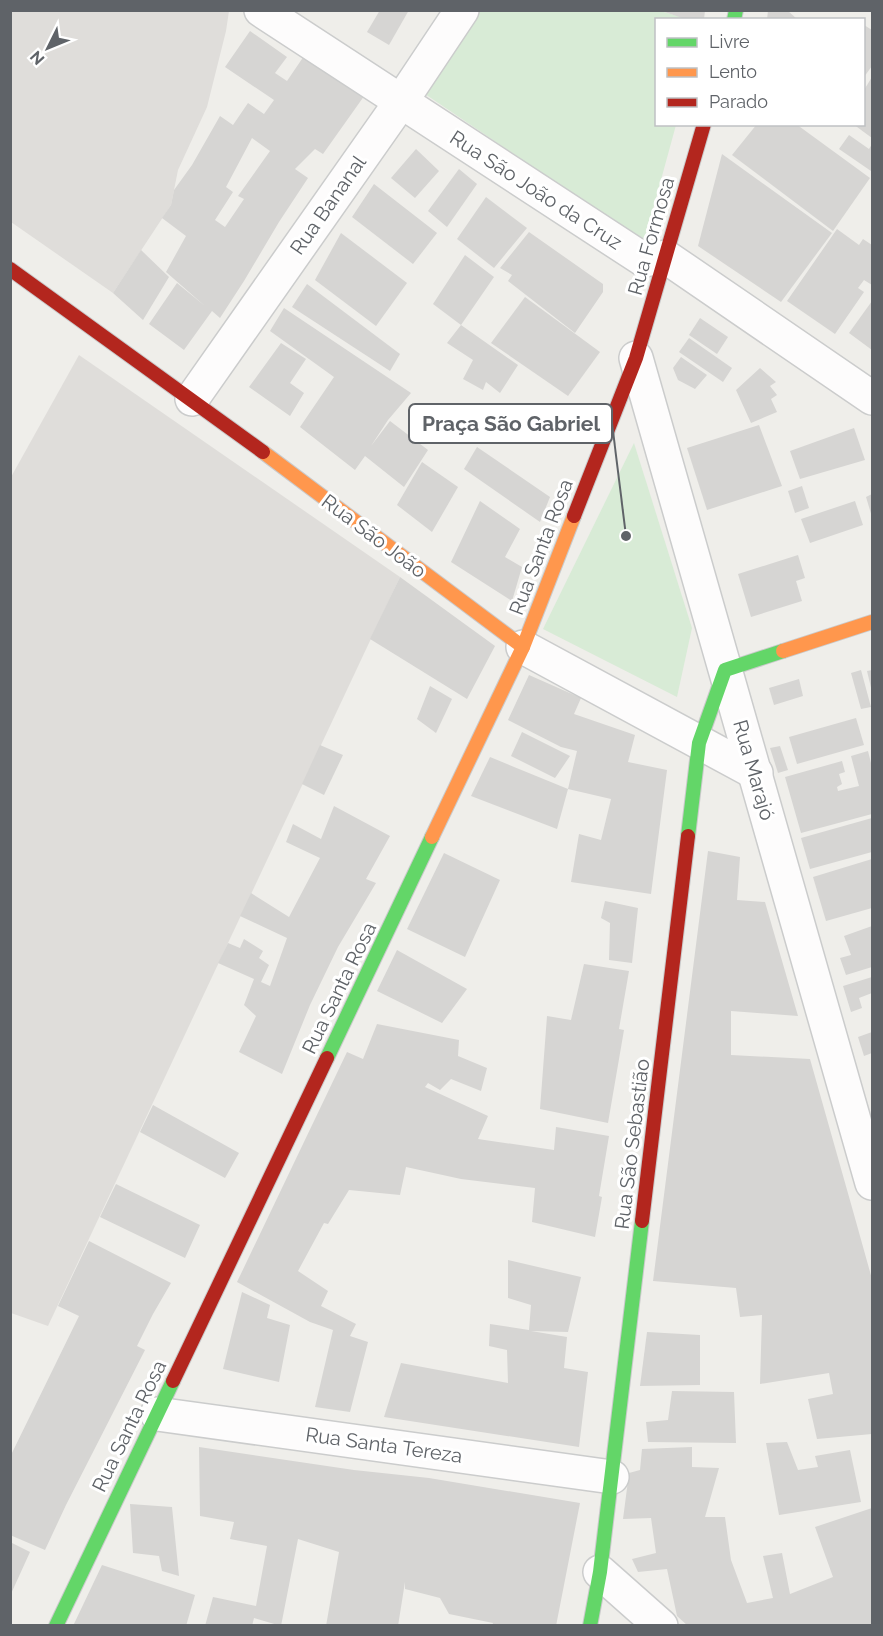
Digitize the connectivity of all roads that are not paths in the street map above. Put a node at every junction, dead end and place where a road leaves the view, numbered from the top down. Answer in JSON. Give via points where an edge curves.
{"nodes":[{"id":1,"x":261,"y":10,"type":"edge"},
{"id":2,"x":462,"y":10,"type":"edge"},
{"id":3,"x":400,"y":103,"type":"junction"},
{"id":4,"x":703,"y":126,"type":"edge"},
{"id":5,"x":666,"y":257,"type":"junction"},
{"id":6,"x":10,"y":269,"type":"edge"},
{"id":7,"x":636,"y":358,"type":"junction"},
{"id":8,"x":873,"y":398,"type":"edge"},
{"id":9,"x":192,"y":399,"type":"junction"},
{"id":10,"x":873,"y":622,"type":"edge"},
{"id":11,"x":523,"y":647,"type":"junction"},
{"id":12,"x":725,"y":670,"type":"junction"},
{"id":13,"x":699,"y":743,"type":"junction"},
{"id":14,"x":756,"y":773,"type":"junction"},
{"id":15,"x":873,"y":1183,"type":"edge"},
{"id":16,"x":157,"y":1414,"type":"junction"},
{"id":17,"x":612,"y":1477,"type":"junction"},
{"id":18,"x":600,"y":1572,"type":"junction"},
{"id":19,"x":56,"y":1626,"type":"edge"},
{"id":20,"x":590,"y":1626,"type":"edge"},
{"id":21,"x":662,"y":1626,"type":"edge"}],
"edges":[{"from":1,"to":3,"type":"street","name":"Rua São João da Cruz"},
{"from":2,"to":3,"type":"street","name":"Rua Bananal"},
{"from":3,"to":5,"type":"street","name":"Rua São João da Cruz","via":[[644,260]]},
{"from":3,"to":9,"type":"street","name":"Rua Bananal"},
{"from":4,"to":5,"type":"street","name":"Rua Formosa"},
{"from":5,"to":7,"type":"street","name":"Rua Formosa"},
{"from":5,"to":8,"type":"street"},
{"from":6,"to":9,"type":"street","name":"Rua São João"},
{"from":7,"to":11,"type":"street","name":"Rua Santa Rosa"},
{"from":7,"to":12,"type":"street","name":"Rua Marajó"},
{"from":9,"to":11,"type":"street","name":"Rua São João"},
{"from":10,"to":12,"type":"street"},
{"from":11,"to":13,"type":"street","name":"Rua São João"},
{"from":11,"to":16,"type":"street","name":"Rua Santa Rosa"},
{"from":12,"to":13,"type":"street","name":"Rua São Sebastião"},
{"from":12,"to":14,"type":"street","name":"Rua Marajó"},
{"from":13,"to":14,"type":"street","name":"Rua São João"},
{"from":13,"to":17,"type":"street","name":"Rua São Sebastião"},
{"from":14,"to":15,"type":"street","name":"Rua Marajó"},
{"from":16,"to":17,"type":"street","name":"Rua Santa Tereza"},
{"from":16,"to":19,"type":"street","name":"Rua Santa Rosa"},
{"from":17,"to":18,"type":"street","name":"Rua São Sebastião"},
{"from":18,"to":20,"type":"street","name":"Rua São Sebastião"},
{"from":18,"to":21,"type":"street"}]}
